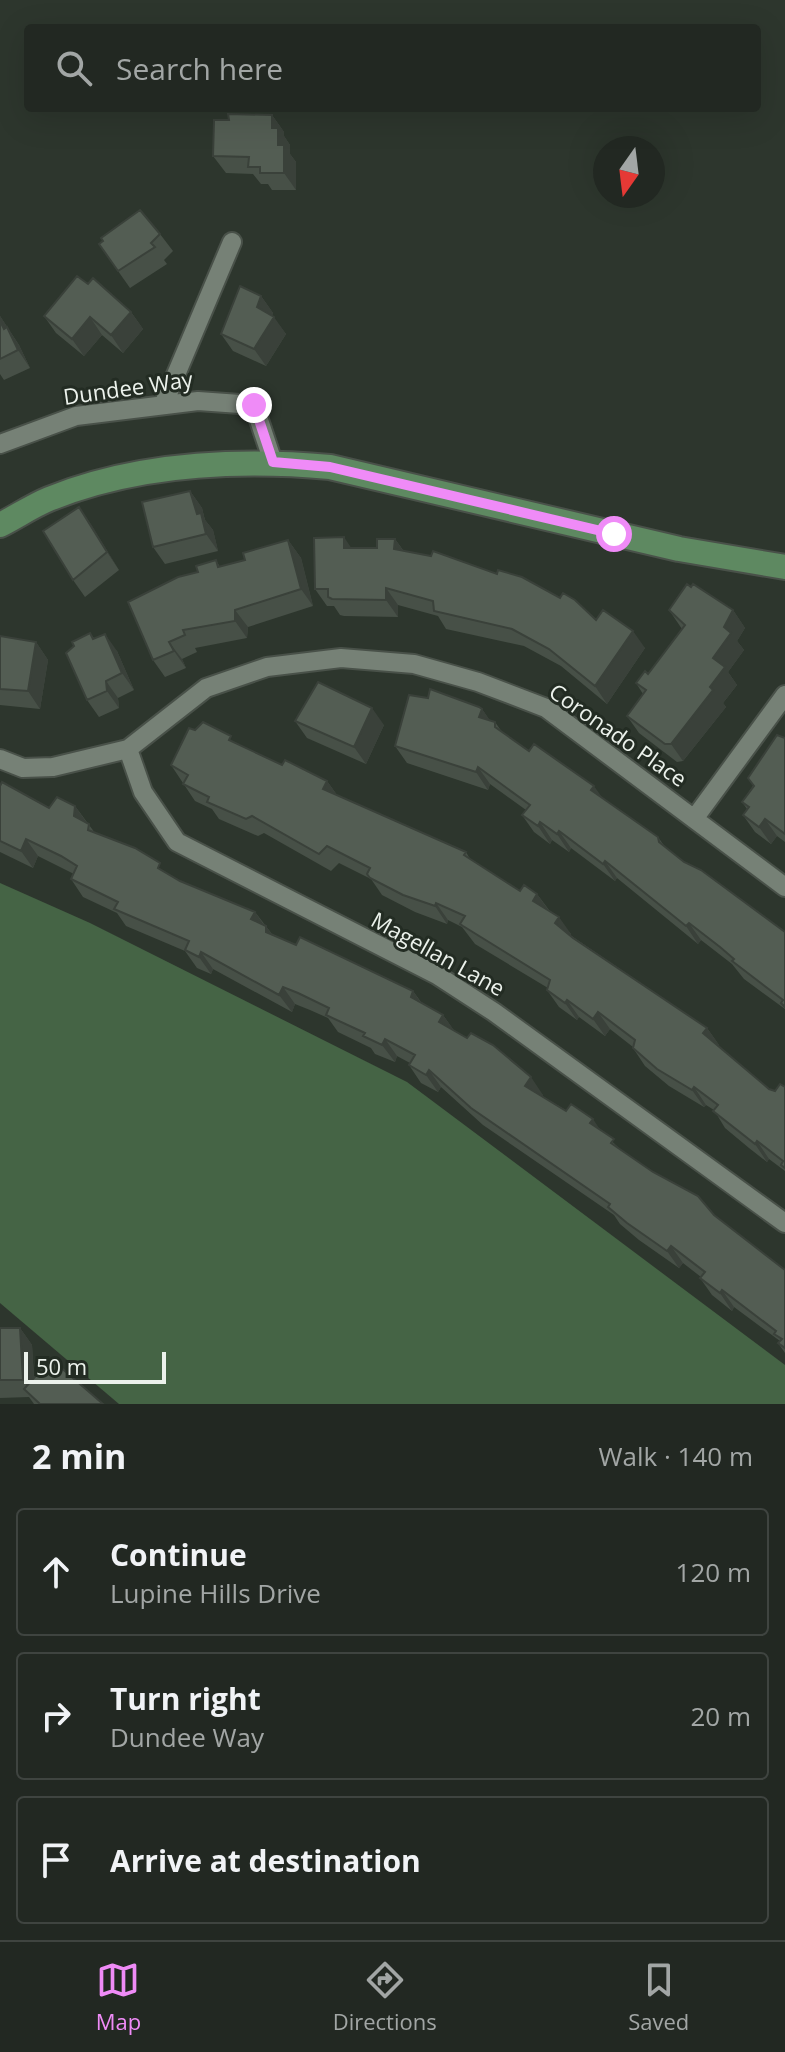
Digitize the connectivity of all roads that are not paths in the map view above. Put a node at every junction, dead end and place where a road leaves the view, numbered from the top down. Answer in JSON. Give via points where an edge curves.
{"nodes":[{"id":1,"x":232,"y":242,"type":"dead end"},
{"id":2,"x":164,"y":403,"type":"junction"},
{"id":3,"x":0,"y":444,"type":"edge"},
{"id":4,"x":273,"y":462,"type":"junction"},
{"id":5,"x":0,"y":525,"type":"edge"},
{"id":6,"x":785,"y":567,"type":"edge"},
{"id":7,"x":785,"y":695,"type":"edge"},
{"id":8,"x":128,"y":749,"type":"junction"},
{"id":9,"x":0,"y":759,"type":"edge"},
{"id":10,"x":694,"y":819,"type":"junction"},
{"id":11,"x":785,"y":887,"type":"edge"},
{"id":12,"x":785,"y":1223,"type":"edge"}],
"edges":[{"from":1,"to":2,"type":"street"},
{"from":2,"to":3,"type":"street","name":"Dundee Way","via":[[76,416]]},
{"from":2,"to":4,"type":"street","name":"Dundee Way","via":[[254,405]]},
{"from":4,"to":5,"type":"street","via":[[143,473],[50,499]]},
{"from":4,"to":6,"type":"street","via":[[330,467],[679,549]]},
{"from":7,"to":10,"type":"street"},
{"from":8,"to":9,"type":"street","name":"Coronado Place","via":[[53,767],[23,768]]},
{"from":8,"to":10,"type":"street","name":"Coronado Place","via":[[206,688],[267,667],[341,658],[414,664],[546,708]]},
{"from":8,"to":12,"type":"street","name":"Magellan Lane","via":[[143,792],[177,842],[437,975]]},
{"from":10,"to":11,"type":"street","name":"Coronado Place"}]}
